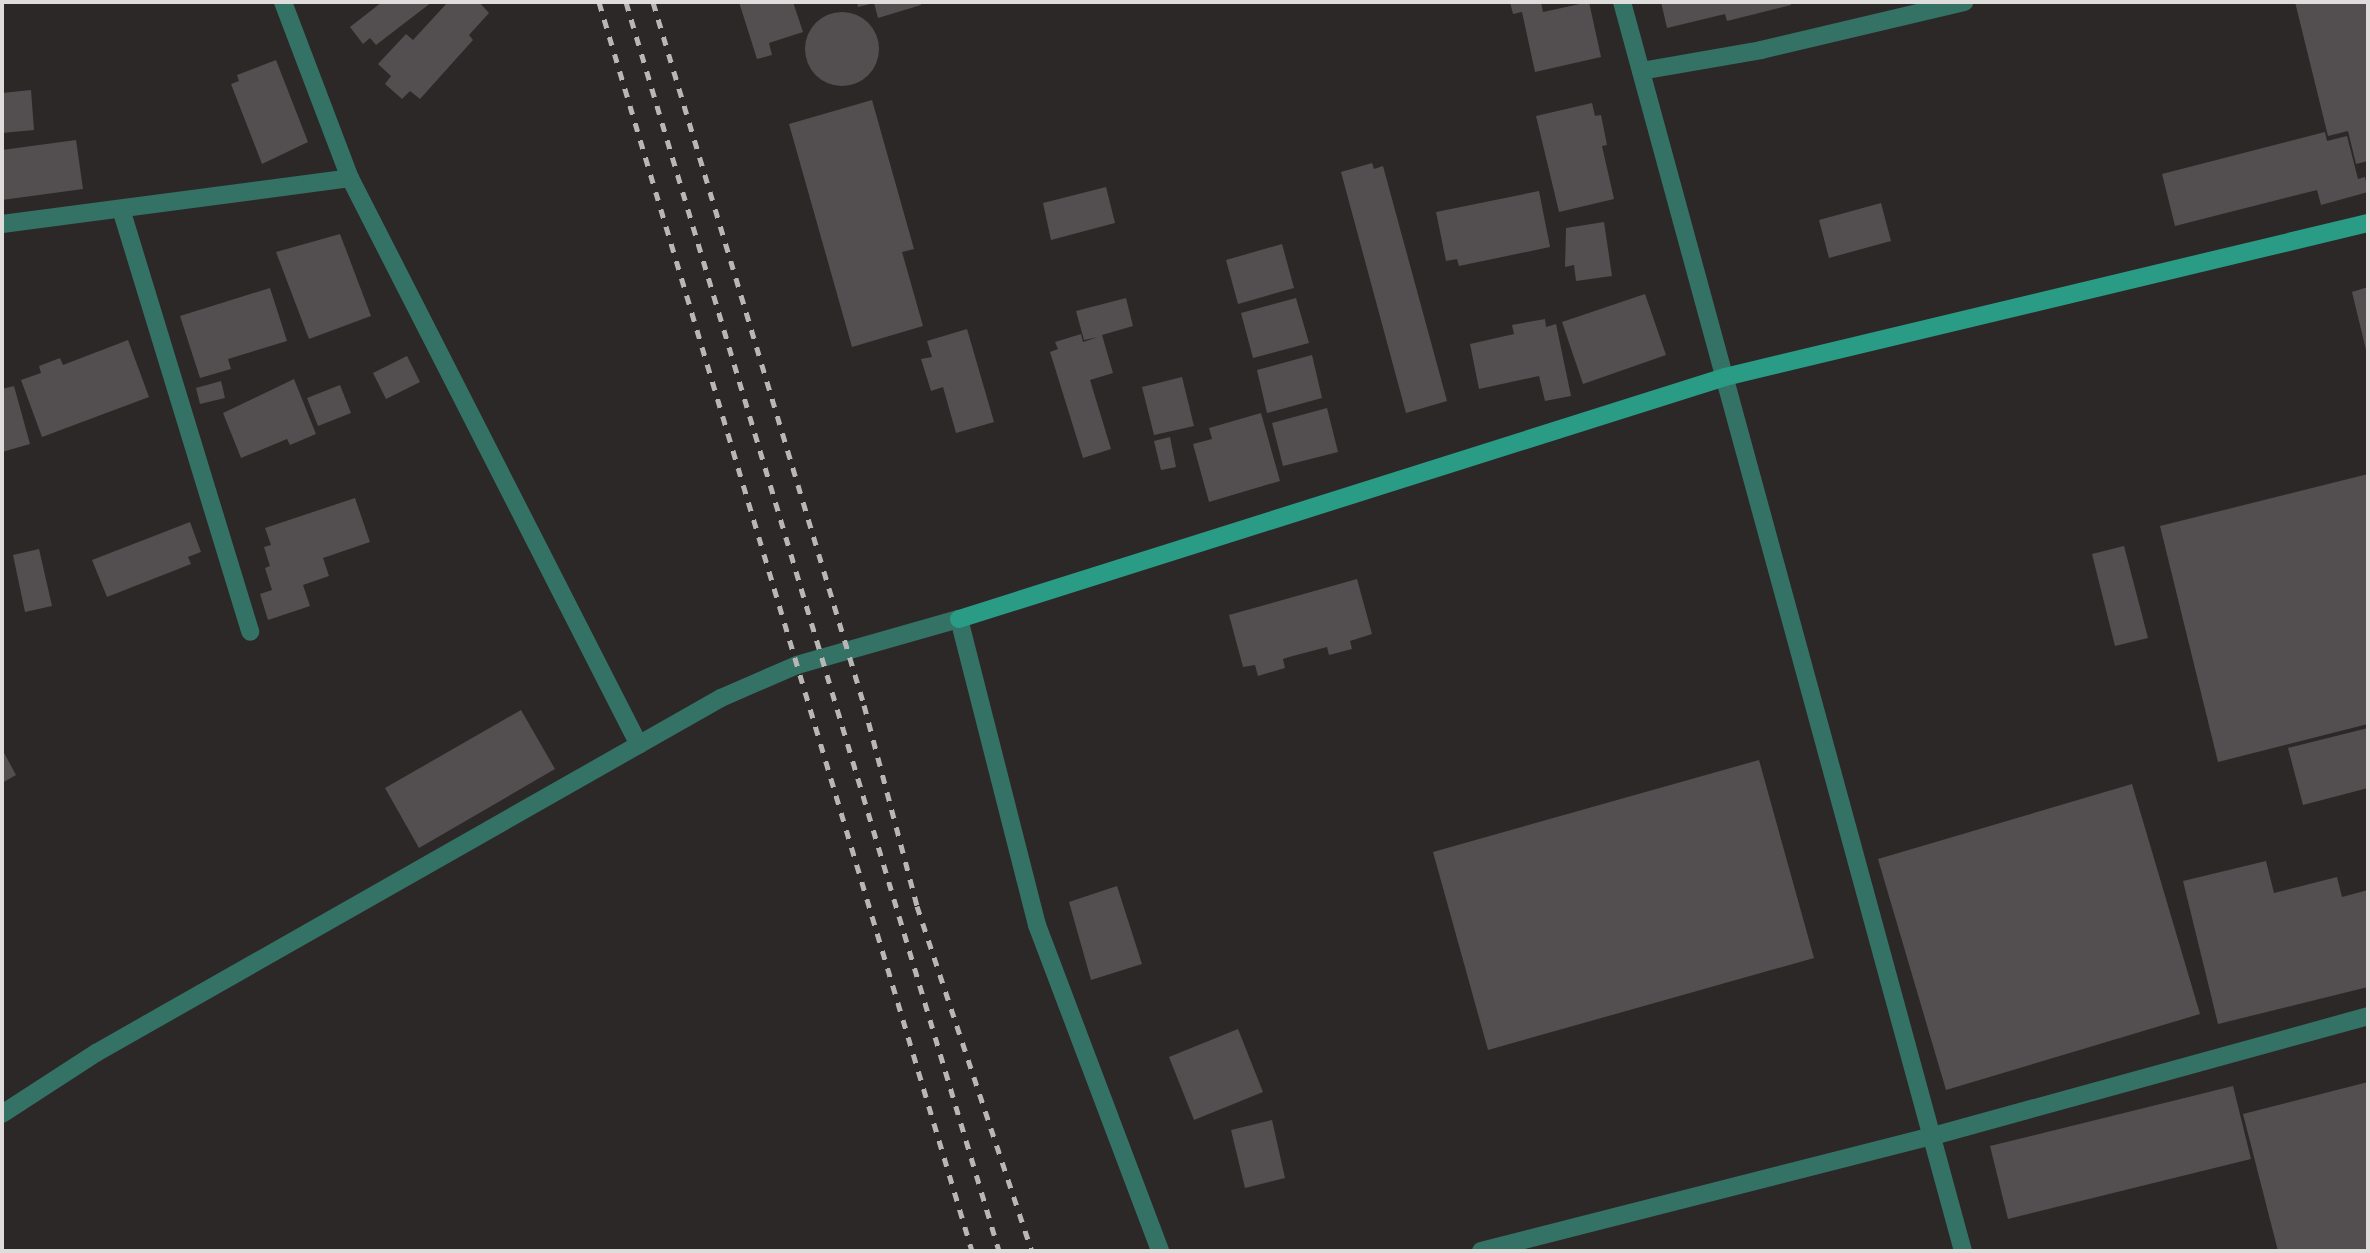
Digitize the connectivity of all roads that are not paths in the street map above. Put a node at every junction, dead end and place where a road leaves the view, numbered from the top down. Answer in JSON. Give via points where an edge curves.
{"nodes":[{"id":1,"x":283,"y":2,"type":"edge"},
{"id":2,"x":1622,"y":2,"type":"edge"},
{"id":3,"x":1964,"y":2,"type":"edge"},
{"id":4,"x":1641,"y":71,"type":"junction"},
{"id":5,"x":351,"y":178,"type":"junction"},
{"id":6,"x":121,"y":209,"type":"junction"},
{"id":7,"x":2,"y":223,"type":"edge"},
{"id":8,"x":2368,"y":223,"type":"edge"},
{"id":9,"x":1725,"y":377,"type":"junction"},
{"id":10,"x":960,"y":619,"type":"junction"},
{"id":11,"x":250,"y":632,"type":"dead end"},
{"id":12,"x":639,"y":745,"type":"junction"},
{"id":13,"x":2368,"y":1016,"type":"edge"},
{"id":14,"x":2,"y":1114,"type":"edge"},
{"id":15,"x":1933,"y":1136,"type":"junction"},
{"id":16,"x":1160,"y":1251,"type":"edge"},
{"id":17,"x":1481,"y":1251,"type":"edge"},
{"id":18,"x":1963,"y":1251,"type":"edge"}],
"edges":[{"from":1,"to":5,"type":"street"},
{"from":2,"to":4,"type":"street"},
{"from":3,"to":4,"type":"street","via":[[1761,50]]},
{"from":4,"to":9,"type":"street"},
{"from":5,"to":6,"type":"street"},
{"from":5,"to":12,"type":"street"},
{"from":6,"to":7,"type":"street"},
{"from":6,"to":11,"type":"street"},
{"from":8,"to":9,"type":"street"},
{"from":9,"to":10,"type":"street"},
{"from":9,"to":15,"type":"street"},
{"from":10,"to":12,"type":"street","via":[[797,665],[721,698]]},
{"from":10,"to":16,"type":"street","via":[[1037,925]]},
{"from":12,"to":14,"type":"street","via":[[96,1053]]},
{"from":13,"to":15,"type":"street"},
{"from":15,"to":17,"type":"street"},
{"from":15,"to":18,"type":"street"}]}
